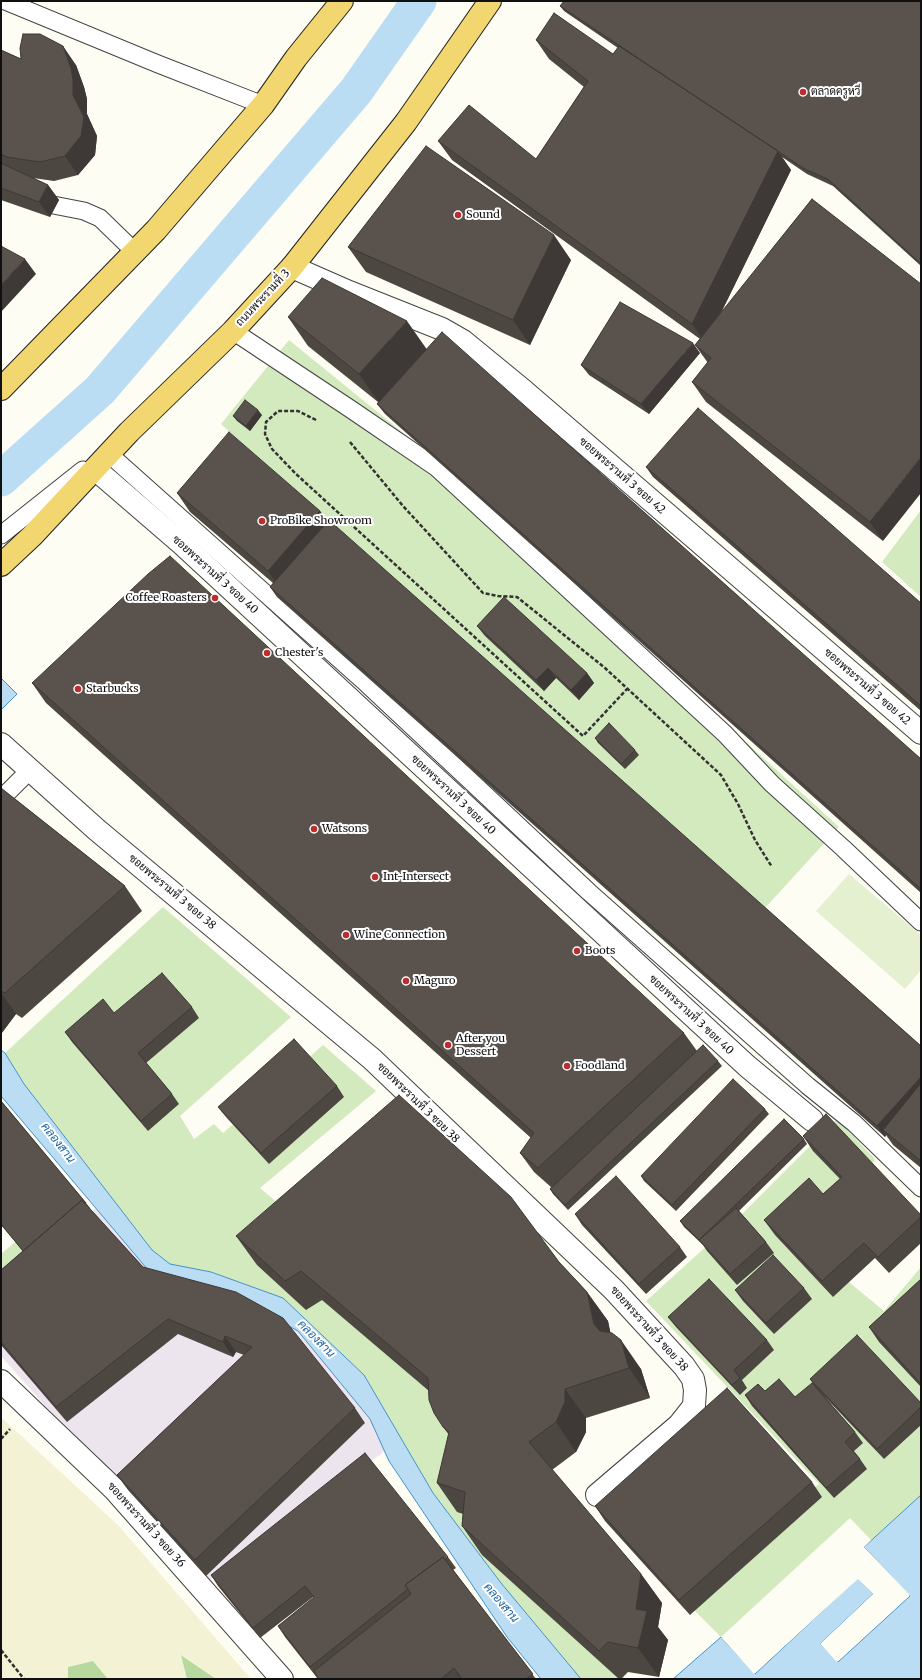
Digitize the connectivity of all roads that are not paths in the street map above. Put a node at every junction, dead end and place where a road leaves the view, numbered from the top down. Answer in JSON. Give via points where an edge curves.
{"nodes":[{"id":1,"x":5,"y":1,"type":"edge"},
{"id":2,"x":342,"y":1,"type":"edge"},
{"id":3,"x":490,"y":1,"type":"edge"},
{"id":4,"x":263,"y":105,"type":"junction"},
{"id":5,"x":1,"y":186,"type":"edge"},
{"id":6,"x":135,"y":252,"type":"junction"},
{"id":7,"x":292,"y":267,"type":"junction"},
{"id":8,"x":233,"y":331,"type":"junction"},
{"id":9,"x":1,"y":389,"type":"edge"},
{"id":10,"x":129,"y":432,"type":"junction"},
{"id":11,"x":102,"y":461,"type":"junction"},
{"id":12,"x":1,"y":535,"type":"edge"},
{"id":13,"x":1,"y":565,"type":"edge"},
{"id":14,"x":921,"y":733,"type":"edge"},
{"id":15,"x":1,"y":744,"type":"edge"},
{"id":16,"x":30,"y":770,"type":"junction"},
{"id":17,"x":1,"y":799,"type":"edge"},
{"id":18,"x":921,"y":922,"type":"edge"},
{"id":19,"x":812,"y":1120,"type":"dead end"},
{"id":20,"x":921,"y":1188,"type":"edge"},
{"id":21,"x":1,"y":1381,"type":"edge"},
{"id":22,"x":597,"y":1495,"type":"dead end"},
{"id":23,"x":282,"y":1679,"type":"edge"}],
"edges":[{"from":1,"to":4,"type":"lane"},
{"from":2,"to":4,"type":"main road","via":[[296,58]]},
{"from":3,"to":7,"type":"main road","name":"ถนนพระรามที่ 3","via":[[406,122]]},
{"from":4,"to":6,"type":"main road"},
{"from":5,"to":6,"type":"lane","via":[[38,202],[84,211],[100,218]]},
{"from":6,"to":9,"type":"main road"},
{"from":7,"to":8,"type":"main road","name":"ถนนพระรามที่ 3"},
{"from":7,"to":14,"type":"street","name":"ซอยพระรามที่ 3 ซอย 42","via":[[442,329],[463,341]]},
{"from":8,"to":10,"type":"main road","name":"ถนนพระรามที่ 3"},
{"from":8,"to":18,"type":"lane","via":[[436,468],[725,734],[772,784]]},
{"from":10,"to":11,"type":"main road","name":"ถนนพระรามที่ 3"},
{"from":10,"to":12,"type":"lane"},
{"from":11,"to":13,"type":"main road","name":"ถนนพระรามที่ 3","via":[[32,536]]},
{"from":11,"to":19,"type":"street","name":"ซอยพระรามที่ 3 ซอย 40","via":[[182,544],[747,1066]]},
{"from":11,"to":20,"type":"lane","via":[[367,684],[589,892],[854,1124]]},
{"from":15,"to":16,"type":"street","name":"ซอยพระรามที่ 3 ซอย 38"},
{"from":16,"to":17,"type":"lane"},
{"from":16,"to":22,"type":"street","name":"ซอยพระรามที่ 3 ซอย 38","via":[[97,830],[372,1059],[614,1290],[684,1366],[693,1379],[694,1406],[679,1425]]},
{"from":21,"to":23,"type":"street","name":"ซอยพระรามที่ 3 ซอย 36","via":[[114,1488]]}]}
